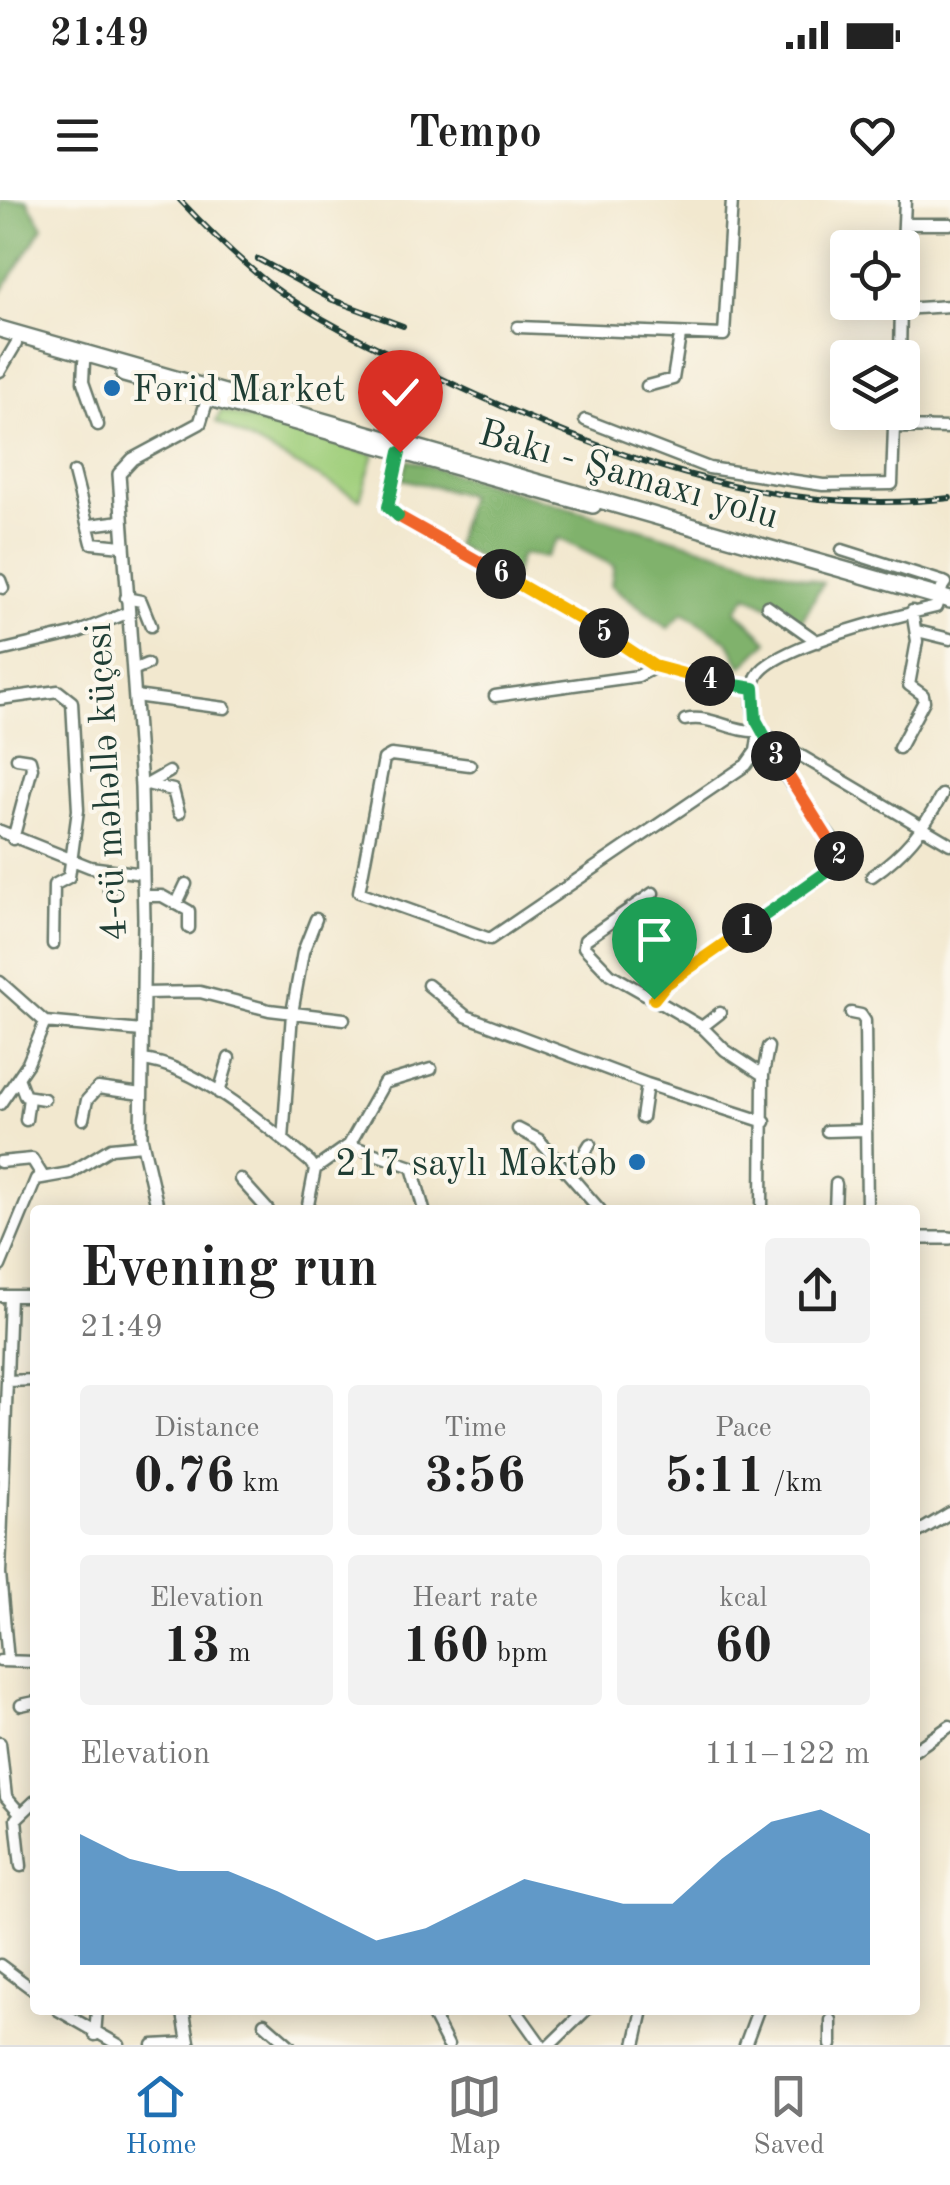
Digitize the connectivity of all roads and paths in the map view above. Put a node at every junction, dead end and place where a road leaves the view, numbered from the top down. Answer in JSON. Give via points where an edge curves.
{"nodes":[{"id":1,"x":732,"y":200,"type":"edge"},
{"id":2,"x":905,"y":200,"type":"edge"},
{"id":3,"x":904,"y":224,"type":"junction"},
{"id":4,"x":950,"y":224,"type":"edge"},
{"id":5,"x":904,"y":230,"type":"edge"},
{"id":6,"x":920,"y":306,"type":"edge"},
{"id":7,"x":950,"y":306,"type":"edge"},
{"id":8,"x":518,"y":327,"type":"dead end"},
{"id":9,"x":0,"y":329,"type":"edge"},
{"id":10,"x":680,"y":336,"type":"junction"},
{"id":11,"x":8,"y":342,"type":"edge"},
{"id":12,"x":84,"y":362,"type":"junction"},
{"id":13,"x":0,"y":371,"type":"edge"},
{"id":14,"x":647,"y":386,"type":"dead end"},
{"id":15,"x":208,"y":398,"type":"junction"},
{"id":16,"x":586,"y":420,"type":"dead end"},
{"id":17,"x":98,"y":426,"type":"dead end"},
{"id":18,"x":920,"y":427,"type":"edge"},
{"id":19,"x":950,"y":428,"type":"edge"},
{"id":20,"x":894,"y":430,"type":"edge"},
{"id":21,"x":400,"y":452,"type":"junction"},
{"id":22,"x":74,"y":472,"type":"dead end"},
{"id":23,"x":121,"y":521,"type":"junction"},
{"id":24,"x":90,"y":524,"type":"junction"},
{"id":25,"x":122,"y":546,"type":"junction"},
{"id":26,"x":842,"y":550,"type":"dead end"},
{"id":27,"x":945,"y":596,"type":"edge"},
{"id":28,"x":126,"y":598,"type":"junction"},
{"id":29,"x":767,"y":606,"type":"dead end"},
{"id":30,"x":912,"y":612,"type":"junction"},
{"id":31,"x":127,"y":614,"type":"junction"},
{"id":32,"x":151,"y":626,"type":"dead end"},
{"id":33,"x":917,"y":631,"type":"junction"},
{"id":34,"x":950,"y":639,"type":"edge"},
{"id":35,"x":818,"y":642,"type":"junction"},
{"id":36,"x":0,"y":651,"type":"edge"},
{"id":37,"x":148,"y":664,"type":"dead end"},
{"id":38,"x":654,"y":666,"type":"junction"},
{"id":39,"x":133,"y":670,"type":"junction"},
{"id":40,"x":754,"y":688,"type":"junction"},
{"id":41,"x":135,"y":696,"type":"junction"},
{"id":42,"x":494,"y":696,"type":"dead end"},
{"id":43,"x":0,"y":699,"type":"edge"},
{"id":44,"x":225,"y":708,"type":"dead end"},
{"id":45,"x":685,"y":720,"type":"dead end"},
{"id":46,"x":759,"y":731,"type":"junction"},
{"id":47,"x":899,"y":748,"type":"dead end"},
{"id":48,"x":16,"y":758,"type":"dead end"},
{"id":49,"x":470,"y":766,"type":"dead end"},
{"id":50,"x":169,"y":772,"type":"dead end"},
{"id":51,"x":146,"y":785,"type":"junction"},
{"id":52,"x":942,"y":795,"type":"dead end"},
{"id":53,"x":179,"y":812,"type":"dead end"},
{"id":54,"x":923,"y":830,"type":"junction"},
{"id":55,"x":0,"y":831,"type":"edge"},
{"id":56,"x":13,"y":838,"type":"junction"},
{"id":57,"x":950,"y":844,"type":"edge"},
{"id":58,"x":72,"y":860,"type":"junction"},
{"id":59,"x":111,"y":872,"type":"junction"},
{"id":60,"x":143,"y":874,"type":"junction"},
{"id":61,"x":872,"y":876,"type":"dead end"},
{"id":62,"x":186,"y":884,"type":"dead end"},
{"id":63,"x":109,"y":891,"type":"dead end"},
{"id":64,"x":653,"y":893,"type":"dead end"},
{"id":65,"x":144,"y":896,"type":"junction"},
{"id":66,"x":177,"y":903,"type":"junction"},
{"id":67,"x":316,"y":919,"type":"dead end"},
{"id":68,"x":189,"y":928,"type":"dead end"},
{"id":69,"x":53,"y":944,"type":"dead end"},
{"id":70,"x":0,"y":982,"type":"edge"},
{"id":71,"x":428,"y":985,"type":"dead end"},
{"id":72,"x":143,"y":993,"type":"junction"},
{"id":73,"x":654,"y":999,"type":"junction"},
{"id":74,"x":292,"y":1013,"type":"junction"},
{"id":75,"x":720,"y":1013,"type":"dead end"},
{"id":76,"x":851,"y":1013,"type":"dead end"},
{"id":77,"x":344,"y":1018,"type":"dead end"},
{"id":78,"x":44,"y":1022,"type":"junction"},
{"id":79,"x":702,"y":1027,"type":"junction"},
{"id":80,"x":142,"y":1031,"type":"junction"},
{"id":81,"x":768,"y":1046,"type":"dead end"},
{"id":82,"x":229,"y":1058,"type":"dead end"},
{"id":83,"x":142,"y":1060,"type":"junction"},
{"id":84,"x":432,"y":1069,"type":"dead end"},
{"id":85,"x":763,"y":1075,"type":"junction"},
{"id":86,"x":19,"y":1080,"type":"junction"},
{"id":87,"x":647,"y":1084,"type":"junction"},
{"id":88,"x":219,"y":1093,"type":"junction"},
{"id":89,"x":141,"y":1094,"type":"junction"},
{"id":90,"x":29,"y":1098,"type":"junction"},
{"id":91,"x":44,"y":1099,"type":"dead end"},
{"id":92,"x":0,"y":1104,"type":"edge"},
{"id":93,"x":83,"y":1118,"type":"dead end"},
{"id":94,"x":642,"y":1118,"type":"dead end"},
{"id":95,"x":26,"y":1120,"type":"dead end"},
{"id":96,"x":765,"y":1122,"type":"junction"},
{"id":97,"x":518,"y":1129,"type":"dead end"},
{"id":98,"x":866,"y":1130,"type":"junction"},
{"id":99,"x":827,"y":1131,"type":"dead end"},
{"id":100,"x":283,"y":1140,"type":"junction"},
{"id":101,"x":590,"y":1144,"type":"dead end"},
{"id":102,"x":142,"y":1145,"type":"junction"},
{"id":103,"x":349,"y":1145,"type":"junction"},
{"id":104,"x":0,"y":1162,"type":"edge"},
{"id":105,"x":315,"y":1169,"type":"junction"},
{"id":106,"x":42,"y":1175,"type":"junction"},
{"id":107,"x":571,"y":1175,"type":"junction"},
{"id":108,"x":240,"y":1179,"type":"dead end"},
{"id":109,"x":836,"y":1184,"type":"dead end"},
{"id":110,"x":157,"y":1205,"type":"edge"},
{"id":111,"x":263,"y":1205,"type":"edge"},
{"id":112,"x":309,"y":1205,"type":"edge"},
{"id":113,"x":423,"y":1205,"type":"edge"},
{"id":114,"x":596,"y":1205,"type":"edge"},
{"id":115,"x":762,"y":1205,"type":"edge"},
{"id":116,"x":836,"y":1205,"type":"edge"},
{"id":117,"x":867,"y":1205,"type":"edge"},
{"id":118,"x":6,"y":1237,"type":"edge"},
{"id":119,"x":920,"y":1238,"type":"edge"},
{"id":120,"x":950,"y":1238,"type":"edge"},
{"id":121,"x":0,"y":1266,"type":"edge"},
{"id":122,"x":5,"y":1296,"type":"edge"},
{"id":123,"x":30,"y":1380,"type":"edge"},
{"id":124,"x":7,"y":1381,"type":"junction"},
{"id":125,"x":950,"y":1514,"type":"edge"},
{"id":126,"x":920,"y":1531,"type":"edge"},
{"id":127,"x":4,"y":1661,"type":"edge"},
{"id":128,"x":30,"y":1662,"type":"edge"},
{"id":129,"x":30,"y":1703,"type":"edge"},
{"id":130,"x":21,"y":1705,"type":"dead end"},
{"id":131,"x":950,"y":1726,"type":"edge"},
{"id":132,"x":0,"y":1743,"type":"edge"},
{"id":133,"x":920,"y":1747,"type":"edge"},
{"id":134,"x":1,"y":1764,"type":"edge"},
{"id":135,"x":30,"y":1805,"type":"edge"},
{"id":136,"x":20,"y":1812,"type":"junction"},
{"id":137,"x":22,"y":1866,"type":"dead end"},
{"id":138,"x":0,"y":1965,"type":"edge"},
{"id":139,"x":30,"y":1987,"type":"edge"},
{"id":140,"x":65,"y":2015,"type":"edge"},
{"id":141,"x":97,"y":2015,"type":"edge"},
{"id":142,"x":184,"y":2015,"type":"edge"},
{"id":143,"x":433,"y":2015,"type":"edge"},
{"id":144,"x":520,"y":2015,"type":"edge"},
{"id":145,"x":581,"y":2015,"type":"edge"},
{"id":146,"x":643,"y":2015,"type":"edge"},
{"id":147,"x":756,"y":2015,"type":"edge"},
{"id":148,"x":830,"y":2020,"type":"dead end"},
{"id":149,"x":264,"y":2023,"type":"dead end"},
{"id":150,"x":95,"y":2035,"type":"junction"},
{"id":151,"x":189,"y":2044,"type":"edge"},
{"id":152,"x":119,"y":2045,"type":"edge"},
{"id":153,"x":153,"y":2045,"type":"edge"},
{"id":154,"x":289,"y":2045,"type":"edge"},
{"id":155,"x":448,"y":2045,"type":"edge"},
{"id":156,"x":541,"y":2045,"type":"edge"},
{"id":157,"x":550,"y":2045,"type":"edge"},
{"id":158,"x":635,"y":2045,"type":"edge"},
{"id":159,"x":745,"y":2045,"type":"edge"},
{"id":160,"x":830,"y":2045,"type":"edge"}],
"edges":[{"from":1,"to":10,"type":"street","via":[[726,331],[719,338]]},
{"from":2,"to":3,"type":"street"},
{"from":3,"to":4,"type":"street"},
{"from":3,"to":5,"type":"street"},
{"from":6,"to":7,"type":"street"},
{"from":8,"to":10,"type":"street"},
{"from":9,"to":27,"type":"highway","name":"Bakı - Şamaxı yolu"},
{"from":10,"to":14,"type":"street","via":[[672,379]]},
{"from":11,"to":12,"type":"highway","name":"Bakı - Şamaxı yolu"},
{"from":11,"to":13,"type":"street"},
{"from":12,"to":15,"type":"highway","name":"Bakı - Şamaxı yolu"},
{"from":12,"to":17,"type":"street","via":[[83,382]]},
{"from":15,"to":21,"type":"highway","name":"Bakı - Şamaxı yolu"},
{"from":15,"to":23,"type":"street","name":"4-cü məhəllə küçesi","via":[[200,423],[120,470]]},
{"from":16,"to":20,"type":"street","via":[[709,468],[859,488],[892,484]]},
{"from":18,"to":19,"type":"street"},
{"from":21,"to":27,"type":"highway","name":"Bakı - Şamaxı yolu"},
{"from":21,"to":38,"type":"street","via":[[390,512]]},
{"from":22,"to":24,"type":"street"},
{"from":23,"to":24,"type":"street"},
{"from":23,"to":25,"type":"street","name":"4-cü məhəllə küçesi"},
{"from":24,"to":25,"type":"street","via":[[92,543]]},
{"from":25,"to":28,"type":"street","name":"4-cü məhəllə küçesi"},
{"from":26,"to":27,"type":"street"},
{"from":27,"to":30,"type":"street"},
{"from":28,"to":31,"type":"street","name":"4-cü məhəllə küçesi"},
{"from":28,"to":32,"type":"street","via":[[141,601]]},
{"from":29,"to":35,"type":"street"},
{"from":30,"to":33,"type":"street"},
{"from":30,"to":35,"type":"street"},
{"from":31,"to":36,"type":"street"},
{"from":31,"to":39,"type":"street","name":"4-cü məhəllə küçesi"},
{"from":33,"to":34,"type":"street"},
{"from":33,"to":47,"type":"street","via":[[908,685],[924,701]]},
{"from":35,"to":40,"type":"street","via":[[770,664]]},
{"from":37,"to":39,"type":"street"},
{"from":38,"to":40,"type":"street"},
{"from":38,"to":42,"type":"street","via":[[638,676]]},
{"from":39,"to":41,"type":"street","name":"4-cü məhəllə küçesi"},
{"from":40,"to":46,"type":"street"},
{"from":41,"to":44,"type":"street"},
{"from":41,"to":51,"type":"street","name":"4-cü məhəllə küçesi"},
{"from":43,"to":58,"type":"street","via":[[58,690],[70,696],[78,787]]},
{"from":45,"to":46,"type":"street"},
{"from":46,"to":49,"type":"street","via":[[746,765],[490,939],[366,896],[358,885],[384,759],[391,754]]},
{"from":46,"to":54,"type":"street"},
{"from":46,"to":73,"type":"street","via":[[839,858]]},
{"from":48,"to":56,"type":"street","via":[[28,759],[32,768]]},
{"from":50,"to":51,"type":"street"},
{"from":51,"to":53,"type":"street","via":[[173,790]]},
{"from":51,"to":60,"type":"street","name":"4-cü məhəllə küçesi"},
{"from":52,"to":54,"type":"street"},
{"from":54,"to":57,"type":"street"},
{"from":54,"to":61,"type":"street"},
{"from":55,"to":56,"type":"street"},
{"from":56,"to":58,"type":"street"},
{"from":58,"to":59,"type":"street"},
{"from":58,"to":69,"type":"street","via":[[70,877],[54,885]]},
{"from":59,"to":60,"type":"street"},
{"from":59,"to":63,"type":"street"},
{"from":60,"to":65,"type":"street","name":"4-cü məhəllə küçesi"},
{"from":62,"to":66,"type":"street"},
{"from":64,"to":73,"type":"street","via":[[584,947],[610,974]]},
{"from":65,"to":66,"type":"street"},
{"from":65,"to":72,"type":"street","name":"4-cü məhəllə küçesi"},
{"from":66,"to":68,"type":"street","via":[[192,916]]},
{"from":67,"to":74,"type":"street"},
{"from":70,"to":78,"type":"street"},
{"from":71,"to":87,"type":"street","via":[[466,1016]]},
{"from":72,"to":74,"type":"street","via":[[200,992]]},
{"from":72,"to":80,"type":"street","name":"4-cü məhəllə küçesi"},
{"from":73,"to":79,"type":"street"},
{"from":74,"to":77,"type":"street"},
{"from":74,"to":100,"type":"street"},
{"from":75,"to":79,"type":"street"},
{"from":76,"to":98,"type":"street","via":[[865,1021]]},
{"from":78,"to":80,"type":"street"},
{"from":78,"to":86,"type":"street"},
{"from":79,"to":85,"type":"street"},
{"from":80,"to":83,"type":"street","name":"4-cü məhəllə küçesi"},
{"from":81,"to":85,"type":"street"},
{"from":82,"to":88,"type":"street"},
{"from":83,"to":88,"type":"street","via":[[160,1062]]},
{"from":83,"to":89,"type":"street","name":"4-cü məhəllə küçesi"},
{"from":84,"to":103,"type":"street","via":[[384,1083]]},
{"from":85,"to":96,"type":"street"},
{"from":86,"to":90,"type":"street"},
{"from":86,"to":92,"type":"street"},
{"from":87,"to":94,"type":"street"},
{"from":87,"to":96,"type":"street"},
{"from":88,"to":100,"type":"street"},
{"from":89,"to":93,"type":"street","via":[[98,1088],[86,1100]]},
{"from":89,"to":102,"type":"street","name":"4-cü məhəllə küçesi"},
{"from":90,"to":91,"type":"street"},
{"from":90,"to":95,"type":"street"},
{"from":96,"to":115,"type":"street"},
{"from":97,"to":107,"type":"street","via":[[539,1140]]},
{"from":98,"to":99,"type":"street"},
{"from":98,"to":117,"type":"street"},
{"from":100,"to":105,"type":"street"},
{"from":101,"to":107,"type":"street"},
{"from":102,"to":106,"type":"street","via":[[111,1148],[70,1173]]},
{"from":102,"to":110,"type":"street","name":"4-cü məhəllə küçesi"},
{"from":103,"to":105,"type":"street"},
{"from":103,"to":113,"type":"street","via":[[412,1167]]},
{"from":104,"to":106,"type":"street","via":[[32,1159]]},
{"from":105,"to":112,"type":"street"},
{"from":106,"to":118,"type":"street"},
{"from":107,"to":114,"type":"street"},
{"from":108,"to":111,"type":"street"},
{"from":109,"to":116,"type":"street"},
{"from":118,"to":121,"type":"street"},
{"from":119,"to":120,"type":"street"},
{"from":122,"to":124,"type":"street"},
{"from":123,"to":124,"type":"street"},
{"from":124,"to":127,"type":"street"},
{"from":125,"to":126,"type":"street"},
{"from":127,"to":128,"type":"street"},
{"from":129,"to":130,"type":"street"},
{"from":131,"to":133,"type":"street"},
{"from":132,"to":134,"type":"street"},
{"from":134,"to":136,"type":"street","via":[[6,1798]]},
{"from":135,"to":136,"type":"street"},
{"from":136,"to":137,"type":"street","via":[[15,1826]]},
{"from":138,"to":139,"type":"street"},
{"from":140,"to":150,"type":"street"},
{"from":141,"to":150,"type":"street"},
{"from":142,"to":151,"type":"street"},
{"from":143,"to":155,"type":"street"},
{"from":144,"to":156,"type":"street"},
{"from":145,"to":157,"type":"street"},
{"from":146,"to":158,"type":"street"},
{"from":147,"to":159,"type":"street"},
{"from":148,"to":160,"type":"street"},
{"from":149,"to":154,"type":"street"},
{"from":150,"to":152,"type":"street"},
{"from":151,"to":153,"type":"street"}]}
